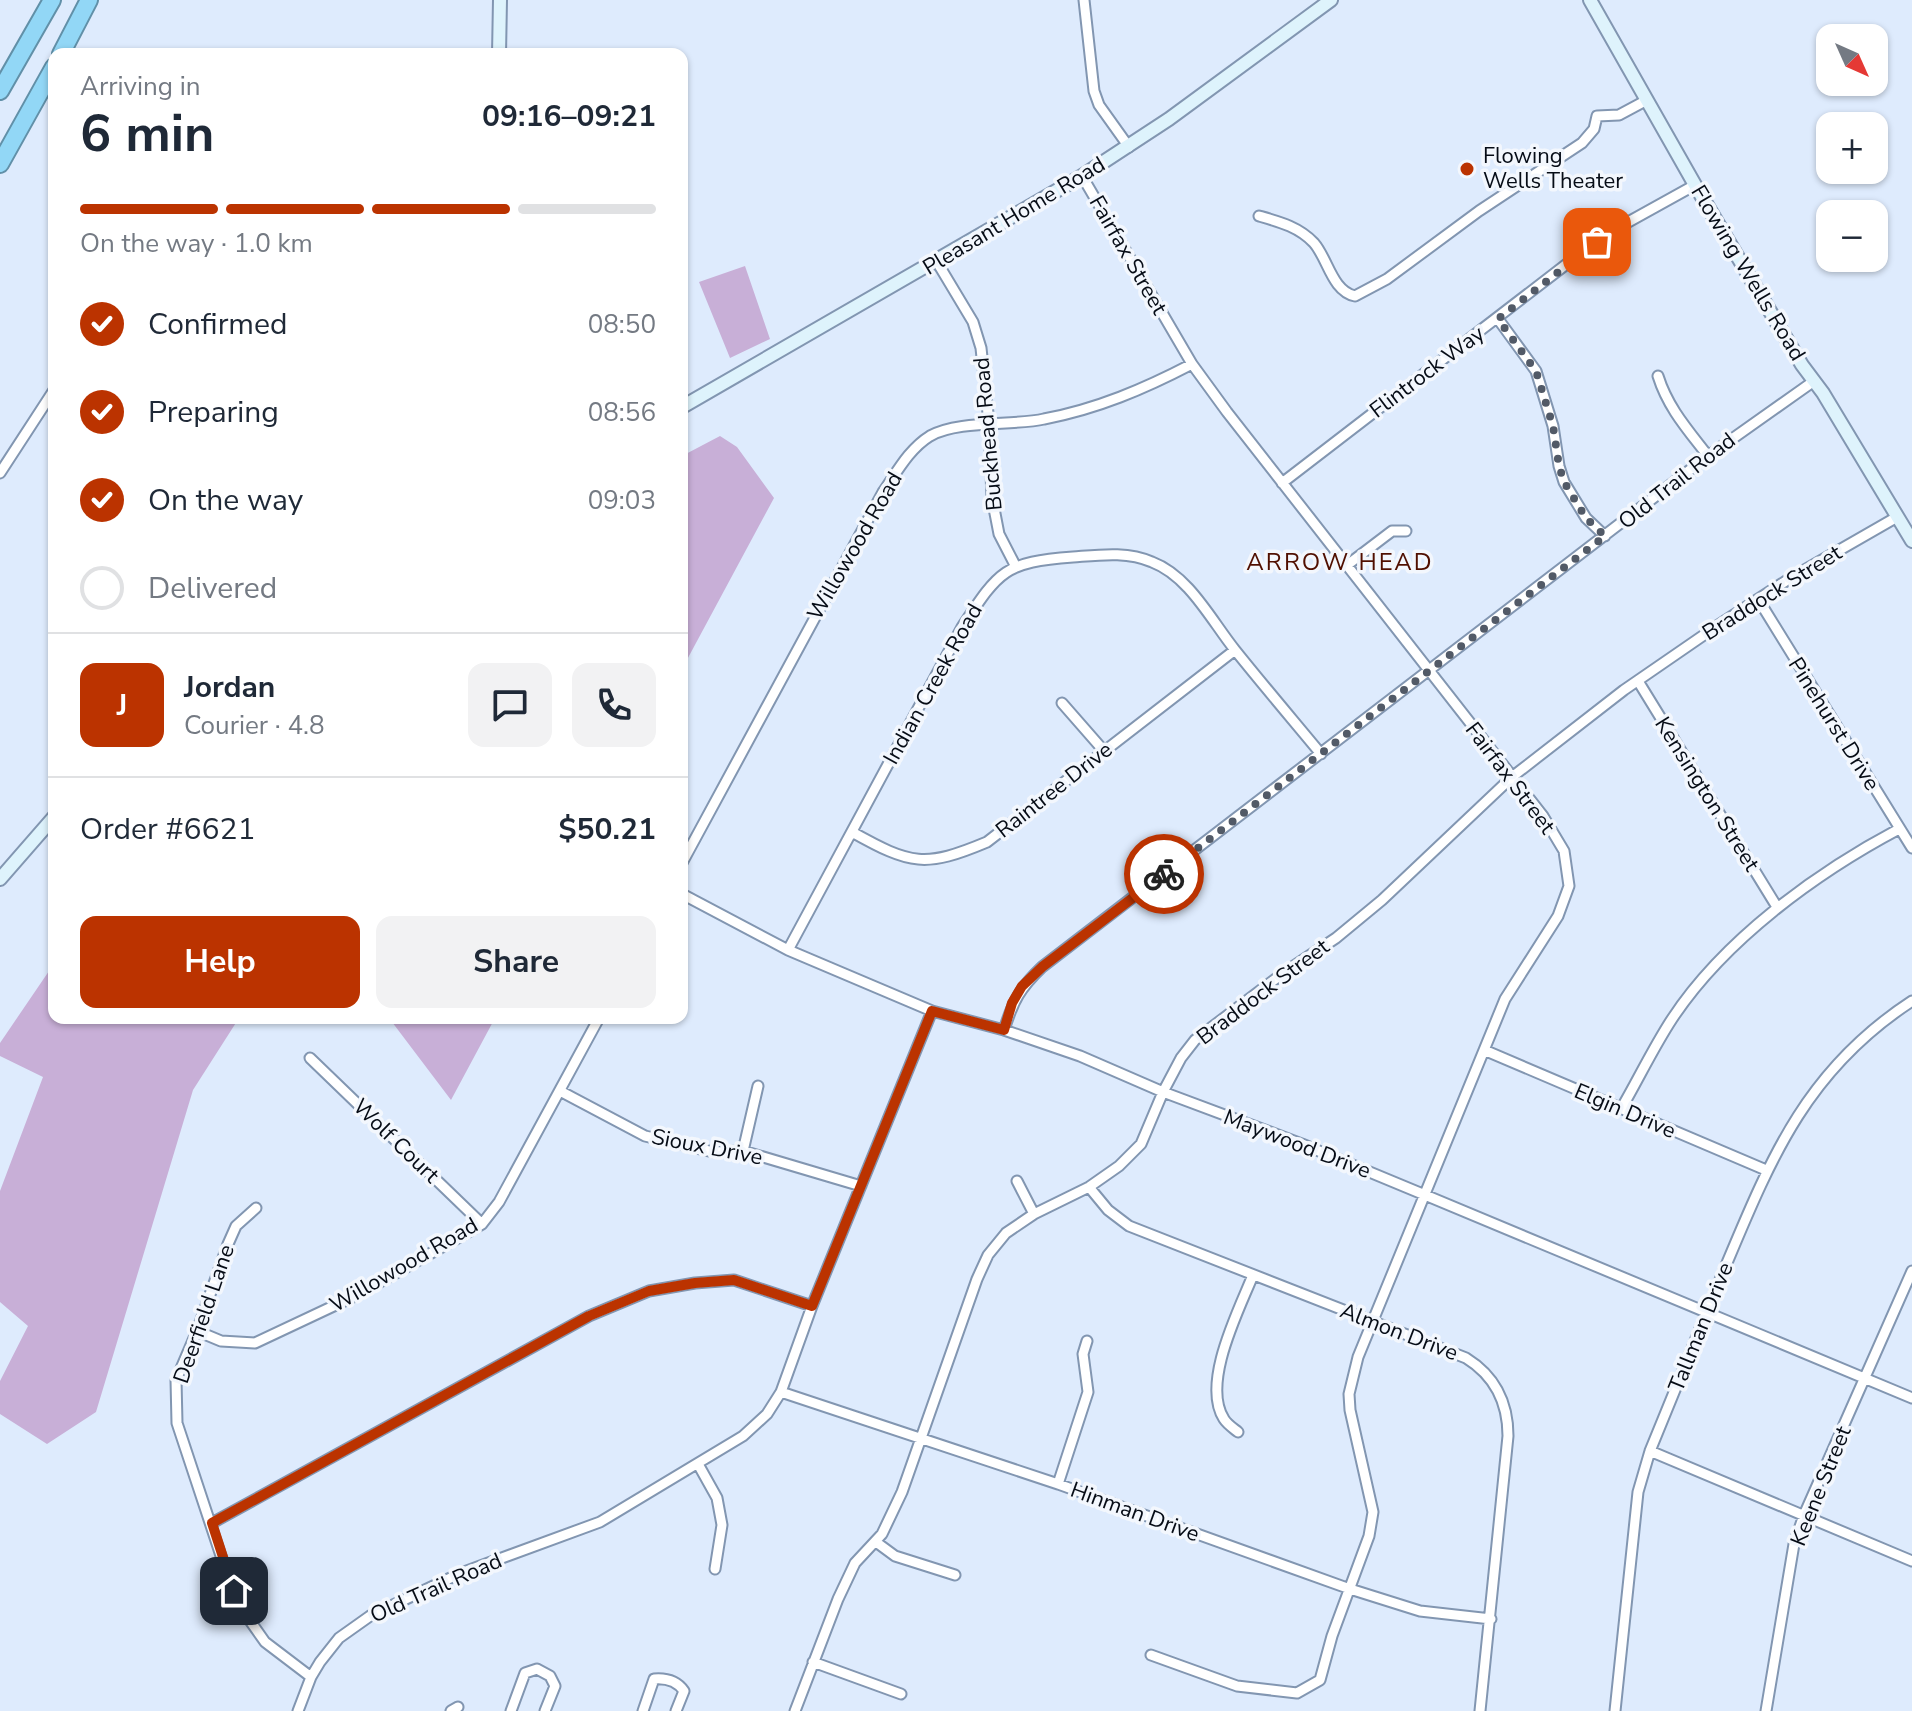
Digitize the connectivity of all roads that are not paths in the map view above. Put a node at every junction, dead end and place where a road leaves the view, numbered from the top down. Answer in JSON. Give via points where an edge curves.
{"nodes":[{"id":1,"x":49,"y":0,"type":"edge"},
{"id":2,"x":89,"y":0,"type":"edge"},
{"id":3,"x":500,"y":0,"type":"edge"},
{"id":4,"x":1084,"y":0,"type":"edge"},
{"id":5,"x":1331,"y":0,"type":"edge"},
{"id":6,"x":1594,"y":1,"type":"edge"},
{"id":7,"x":64,"y":48,"type":"edge"},
{"id":8,"x":499,"y":48,"type":"edge"},
{"id":9,"x":48,"y":78,"type":"edge"},
{"id":10,"x":0,"y":91,"type":"edge"},
{"id":11,"x":1647,"y":100,"type":"junction"},
{"id":12,"x":1129,"y":147,"type":"junction"},
{"id":13,"x":0,"y":164,"type":"edge"},
{"id":14,"x":1082,"y":176,"type":"junction"},
{"id":15,"x":1695,"y":185,"type":"junction"},
{"id":16,"x":1259,"y":216,"type":"dead end"},
{"id":17,"x":937,"y":262,"type":"junction"},
{"id":18,"x":1498,"y":319,"type":"junction"},
{"id":19,"x":1192,"y":364,"type":"junction"},
{"id":20,"x":1658,"y":376,"type":"dead end"},
{"id":21,"x":1814,"y":381,"type":"junction"},
{"id":22,"x":688,"y":404,"type":"edge"},
{"id":23,"x":48,"y":405,"type":"edge"},
{"id":24,"x":989,"y":423,"type":"junction"},
{"id":25,"x":1708,"y":456,"type":"junction"},
{"id":26,"x":0,"y":473,"type":"edge"},
{"id":27,"x":1282,"y":483,"type":"junction"},
{"id":28,"x":1897,"y":517,"type":"junction"},
{"id":29,"x":1406,"y":531,"type":"dead end"},
{"id":30,"x":1605,"y":536,"type":"junction"},
{"id":31,"x":1912,"y":541,"type":"edge"},
{"id":32,"x":1015,"y":565,"type":"junction"},
{"id":33,"x":1346,"y":566,"type":"junction"},
{"id":34,"x":1758,"y":599,"type":"junction"},
{"id":35,"x":1235,"y":650,"type":"junction"},
{"id":36,"x":1429,"y":672,"type":"junction"},
{"id":37,"x":1638,"y":681,"type":"junction"},
{"id":38,"x":1062,"y":703,"type":"dead end"},
{"id":39,"x":1104,"y":751,"type":"junction"},
{"id":40,"x":1321,"y":754,"type":"junction"},
{"id":41,"x":1512,"y":777,"type":"junction"},
{"id":42,"x":48,"y":824,"type":"edge"},
{"id":43,"x":1899,"y":829,"type":"junction"},
{"id":44,"x":852,"y":832,"type":"junction"},
{"id":45,"x":1912,"y":848,"type":"edge"},
{"id":46,"x":688,"y":852,"type":"edge"},
{"id":47,"x":0,"y":879,"type":"edge"},
{"id":48,"x":688,"y":897,"type":"edge"},
{"id":49,"x":1777,"y":907,"type":"junction"},
{"id":50,"x":788,"y":950,"type":"junction"},
{"id":51,"x":1912,"y":1001,"type":"edge"},
{"id":52,"x":932,"y":1011,"type":"junction"},
{"id":53,"x":596,"y":1024,"type":"edge"},
{"id":54,"x":1004,"y":1030,"type":"junction"},
{"id":55,"x":1484,"y":1050,"type":"junction"},
{"id":56,"x":310,"y":1058,"type":"dead end"},
{"id":57,"x":758,"y":1086,"type":"dead end"},
{"id":58,"x":560,"y":1091,"type":"junction"},
{"id":59,"x":1163,"y":1092,"type":"junction"},
{"id":60,"x":1621,"y":1109,"type":"junction"},
{"id":61,"x":743,"y":1151,"type":"junction"},
{"id":62,"x":1766,"y":1170,"type":"junction"},
{"id":63,"x":1017,"y":1181,"type":"dead end"},
{"id":64,"x":861,"y":1186,"type":"junction"},
{"id":65,"x":1089,"y":1187,"type":"junction"},
{"id":66,"x":1425,"y":1195,"type":"junction"},
{"id":67,"x":256,"y":1208,"type":"dead end"},
{"id":68,"x":1034,"y":1214,"type":"junction"},
{"id":69,"x":482,"y":1224,"type":"junction"},
{"id":70,"x":1912,"y":1271,"type":"edge"},
{"id":71,"x":1253,"y":1275,"type":"junction"},
{"id":72,"x":812,"y":1306,"type":"junction"},
{"id":73,"x":1707,"y":1311,"type":"junction"},
{"id":74,"x":1372,"y":1321,"type":"junction"},
{"id":75,"x":197,"y":1331,"type":"junction"},
{"id":76,"x":1087,"y":1341,"type":"dead end"},
{"id":77,"x":1865,"y":1379,"type":"junction"},
{"id":78,"x":781,"y":1392,"type":"junction"},
{"id":79,"x":1912,"y":1398,"type":"edge"},
{"id":80,"x":1238,"y":1432,"type":"dead end"},
{"id":81,"x":919,"y":1439,"type":"junction"},
{"id":82,"x":1650,"y":1451,"type":"junction"},
{"id":83,"x":698,"y":1464,"type":"junction"},
{"id":84,"x":1058,"y":1484,"type":"junction"},
{"id":85,"x":1804,"y":1515,"type":"junction"},
{"id":86,"x":212,"y":1523,"type":"junction"},
{"id":87,"x":876,"y":1542,"type":"junction"},
{"id":88,"x":1912,"y":1561,"type":"edge"},
{"id":89,"x":715,"y":1569,"type":"dead end"},
{"id":90,"x":955,"y":1575,"type":"dead end"},
{"id":91,"x":1350,"y":1589,"type":"junction"},
{"id":92,"x":1491,"y":1619,"type":"junction"},
{"id":93,"x":1151,"y":1655,"type":"dead end"},
{"id":94,"x":813,"y":1662,"type":"junction"},
{"id":95,"x":311,"y":1677,"type":"junction"},
{"id":96,"x":901,"y":1694,"type":"dead end"},
{"id":97,"x":298,"y":1711,"type":"edge"},
{"id":98,"x":511,"y":1711,"type":"edge"},
{"id":99,"x":545,"y":1711,"type":"edge"},
{"id":100,"x":643,"y":1711,"type":"edge"},
{"id":101,"x":676,"y":1711,"type":"edge"},
{"id":102,"x":795,"y":1711,"type":"edge"},
{"id":103,"x":1480,"y":1711,"type":"edge"},
{"id":104,"x":1615,"y":1711,"type":"edge"},
{"id":105,"x":1766,"y":1711,"type":"edge"}],
"edges":[{"from":1,"to":10,"type":"highway"},
{"from":2,"to":7,"type":"highway"},
{"from":3,"to":8,"type":"main road"},
{"from":4,"to":12,"type":"street","via":[[1094,91]]},
{"from":5,"to":12,"type":"main road","name":"Pleasant Home Road"},
{"from":6,"to":11,"type":"main road","name":"Flowing Wells Road"},
{"from":9,"to":13,"type":"highway"},
{"from":11,"to":15,"type":"main road","name":"Flowing Wells Road"},
{"from":11,"to":16,"type":"street","via":[[1619,115],[1597,116],[1582,143],[1404,268],[1355,296],[1344,292],[1303,232]]},
{"from":12,"to":14,"type":"main road","name":"Pleasant Home Road"},
{"from":14,"to":17,"type":"main road","name":"Pleasant Home Road"},
{"from":14,"to":19,"type":"street","name":"Fairfax Street"},
{"from":15,"to":18,"type":"street","name":"Flintrock Way","via":[[1612,231]]},
{"from":15,"to":21,"type":"main road","name":"Flowing Wells Road"},
{"from":17,"to":22,"type":"main road","name":"Pleasant Home Road"},
{"from":17,"to":24,"type":"street","name":"Buckhead Road","via":[[973,322]]},
{"from":18,"to":27,"type":"street","name":"Flintrock Way"},
{"from":18,"to":30,"type":"street","via":[[1536,371],[1564,482],[1586,518]]},
{"from":19,"to":24,"type":"street","name":"Willowood Road","via":[[1092,409]]},
{"from":19,"to":27,"type":"street","name":"Fairfax Street"},
{"from":20,"to":25,"type":"street","via":[[1673,411]]},
{"from":21,"to":25,"type":"street","name":"Old Trail Road"},
{"from":21,"to":28,"type":"main road","name":"Flowing Wells Road"},
{"from":23,"to":26,"type":"street"},
{"from":24,"to":32,"type":"street","name":"Buckhead Road","via":[[992,498],[999,534]]},
{"from":24,"to":46,"type":"street","name":"Willowood Road","via":[[931,436],[912,451],[883,492]]},
{"from":25,"to":30,"type":"street","name":"Old Trail Road"},
{"from":27,"to":33,"type":"street","name":"Fairfax Street"},
{"from":28,"to":31,"type":"main road","name":"Flowing Wells Road"},
{"from":28,"to":34,"type":"street","name":"Braddock Street"},
{"from":29,"to":33,"type":"street","via":[[1392,531]]},
{"from":30,"to":36,"type":"street","name":"Old Trail Road"},
{"from":32,"to":35,"type":"street","via":[[1123,554],[1152,562],[1179,578]]},
{"from":32,"to":44,"type":"street","name":"Indian Creek Road","via":[[991,584],[962,627]]},
{"from":33,"to":36,"type":"street","name":"Fairfax Street"},
{"from":34,"to":37,"type":"street","name":"Braddock Street"},
{"from":34,"to":43,"type":"street","name":"Pinehurst Drive"},
{"from":35,"to":39,"type":"street","name":"Raintree Drive"},
{"from":35,"to":40,"type":"street"},
{"from":36,"to":40,"type":"street","name":"Old Trail Road"},
{"from":36,"to":41,"type":"street","name":"Fairfax Street"},
{"from":37,"to":41,"type":"street","name":"Braddock Street"},
{"from":37,"to":49,"type":"street","name":"Kensington Street"},
{"from":38,"to":39,"type":"street"},
{"from":39,"to":44,"type":"street","name":"Raintree Drive","via":[[987,842],[948,858],[915,860]]},
{"from":40,"to":54,"type":"street","name":"Old Trail Road","via":[[1042,967],[1022,986]]},
{"from":41,"to":55,"type":"street","name":"Fairfax Street","via":[[1564,851],[1569,886],[1558,916],[1505,999]]},
{"from":41,"to":59,"type":"street","name":"Braddock Street","via":[[1382,900],[1195,1040]]},
{"from":42,"to":47,"type":"main road"},
{"from":43,"to":45,"type":"street","name":"Pinehurst Drive"},
{"from":43,"to":49,"type":"street","via":[[1857,851]]},
{"from":44,"to":50,"type":"street","name":"Indian Creek Road"},
{"from":48,"to":50,"type":"street","name":"Maywood Drive"},
{"from":49,"to":60,"type":"street","via":[[1719,963],[1673,1018]]},
{"from":50,"to":52,"type":"street","name":"Maywood Drive"},
{"from":51,"to":62,"type":"street","name":"Tallman Drive","via":[[1828,1072]]},
{"from":52,"to":54,"type":"street","name":"Maywood Drive"},
{"from":52,"to":64,"type":"street","name":"Old Trail Road"},
{"from":53,"to":58,"type":"street","name":"Willowood Road"},
{"from":54,"to":59,"type":"street","name":"Maywood Drive"},
{"from":55,"to":60,"type":"street","name":"Elgin Drive"},
{"from":55,"to":66,"type":"street","name":"Fairfax Street"},
{"from":56,"to":69,"type":"street","name":"Wolf Court"},
{"from":57,"to":61,"type":"street"},
{"from":58,"to":61,"type":"street","name":"Sioux Drive","via":[[645,1136],[713,1152]]},
{"from":58,"to":69,"type":"street","name":"Willowood Road"},
{"from":59,"to":65,"type":"street","name":"Braddock Street","via":[[1141,1144]]},
{"from":59,"to":66,"type":"street","name":"Maywood Drive"},
{"from":60,"to":62,"type":"street","name":"Elgin Drive"},
{"from":61,"to":64,"type":"street","name":"Sioux Drive"},
{"from":62,"to":73,"type":"street","name":"Tallman Drive"},
{"from":63,"to":68,"type":"street"},
{"from":64,"to":72,"type":"street","name":"Old Trail Road"},
{"from":65,"to":68,"type":"street","name":"Braddock Street"},
{"from":65,"to":71,"type":"street","name":"Almon Drive","via":[[1129,1226]]},
{"from":66,"to":73,"type":"street","name":"Maywood Drive"},
{"from":66,"to":74,"type":"street","name":"Fairfax Street"},
{"from":67,"to":75,"type":"street","name":"Deerfield Lane","via":[[236,1226]]},
{"from":68,"to":81,"type":"street","name":"Braddock Street","via":[[1006,1233],[988,1255]]},
{"from":69,"to":75,"type":"street","name":"Willowood Road","via":[[357,1295],[255,1343],[221,1341]]},
{"from":70,"to":77,"type":"street","name":"Keene Street"},
{"from":71,"to":74,"type":"street","name":"Almon Drive"},
{"from":71,"to":80,"type":"street","via":[[1217,1385],[1225,1420]]},
{"from":72,"to":78,"type":"street","name":"Old Trail Road"},
{"from":72,"to":86,"type":"street","via":[[734,1280],[649,1291],[589,1316]]},
{"from":73,"to":77,"type":"street","name":"Maywood Drive"},
{"from":73,"to":82,"type":"street","name":"Tallman Drive"},
{"from":74,"to":91,"type":"street","name":"Fairfax Street","via":[[1349,1394],[1373,1512]]},
{"from":74,"to":92,"type":"street","name":"Almon Drive","via":[[1466,1358],[1492,1380],[1504,1402],[1508,1436]]},
{"from":75,"to":86,"type":"street","name":"Deerfield Lane","via":[[176,1380],[177,1423]]},
{"from":76,"to":84,"type":"street","via":[[1083,1354],[1088,1392]]},
{"from":77,"to":79,"type":"street","name":"Maywood Drive"},
{"from":77,"to":85,"type":"street","name":"Keene Street"},
{"from":78,"to":81,"type":"street","name":"Hinman Drive"},
{"from":78,"to":83,"type":"street","name":"Old Trail Road","via":[[743,1436]]},
{"from":81,"to":84,"type":"street","name":"Hinman Drive"},
{"from":81,"to":87,"type":"street","name":"Braddock Street","via":[[902,1492]]},
{"from":82,"to":85,"type":"street"},
{"from":82,"to":104,"type":"street","name":"Tallman Drive","via":[[1638,1492]]},
{"from":83,"to":89,"type":"street","via":[[717,1498],[722,1525]]},
{"from":83,"to":95,"type":"street","name":"Old Trail Road","via":[[600,1522],[417,1592],[370,1616],[339,1638]]},
{"from":84,"to":91,"type":"street","name":"Hinman Drive"},
{"from":85,"to":88,"type":"street"},
{"from":85,"to":105,"type":"street","name":"Keene Street","via":[[1794,1544]]},
{"from":86,"to":95,"type":"street","name":"Deerfield Lane","via":[[241,1608],[265,1642]]},
{"from":87,"to":90,"type":"street","via":[[895,1556]]},
{"from":87,"to":94,"type":"street","name":"Braddock Street","via":[[855,1563]]},
{"from":91,"to":92,"type":"street","name":"Hinman Drive","via":[[1420,1611]]},
{"from":91,"to":93,"type":"street","name":"Fairfax Street","via":[[1320,1680],[1297,1693],[1237,1686]]},
{"from":92,"to":103,"type":"street","name":"Almon Drive"},
{"from":94,"to":96,"type":"street"},
{"from":94,"to":102,"type":"street","name":"Braddock Street"},
{"from":95,"to":97,"type":"street","name":"Old Trail Road"},
{"from":98,"to":99,"type":"street","via":[[525,1673],[537,1669],[555,1686]]},
{"from":100,"to":101,"type":"street","via":[[654,1679],[664,1678],[684,1691]]}]}
